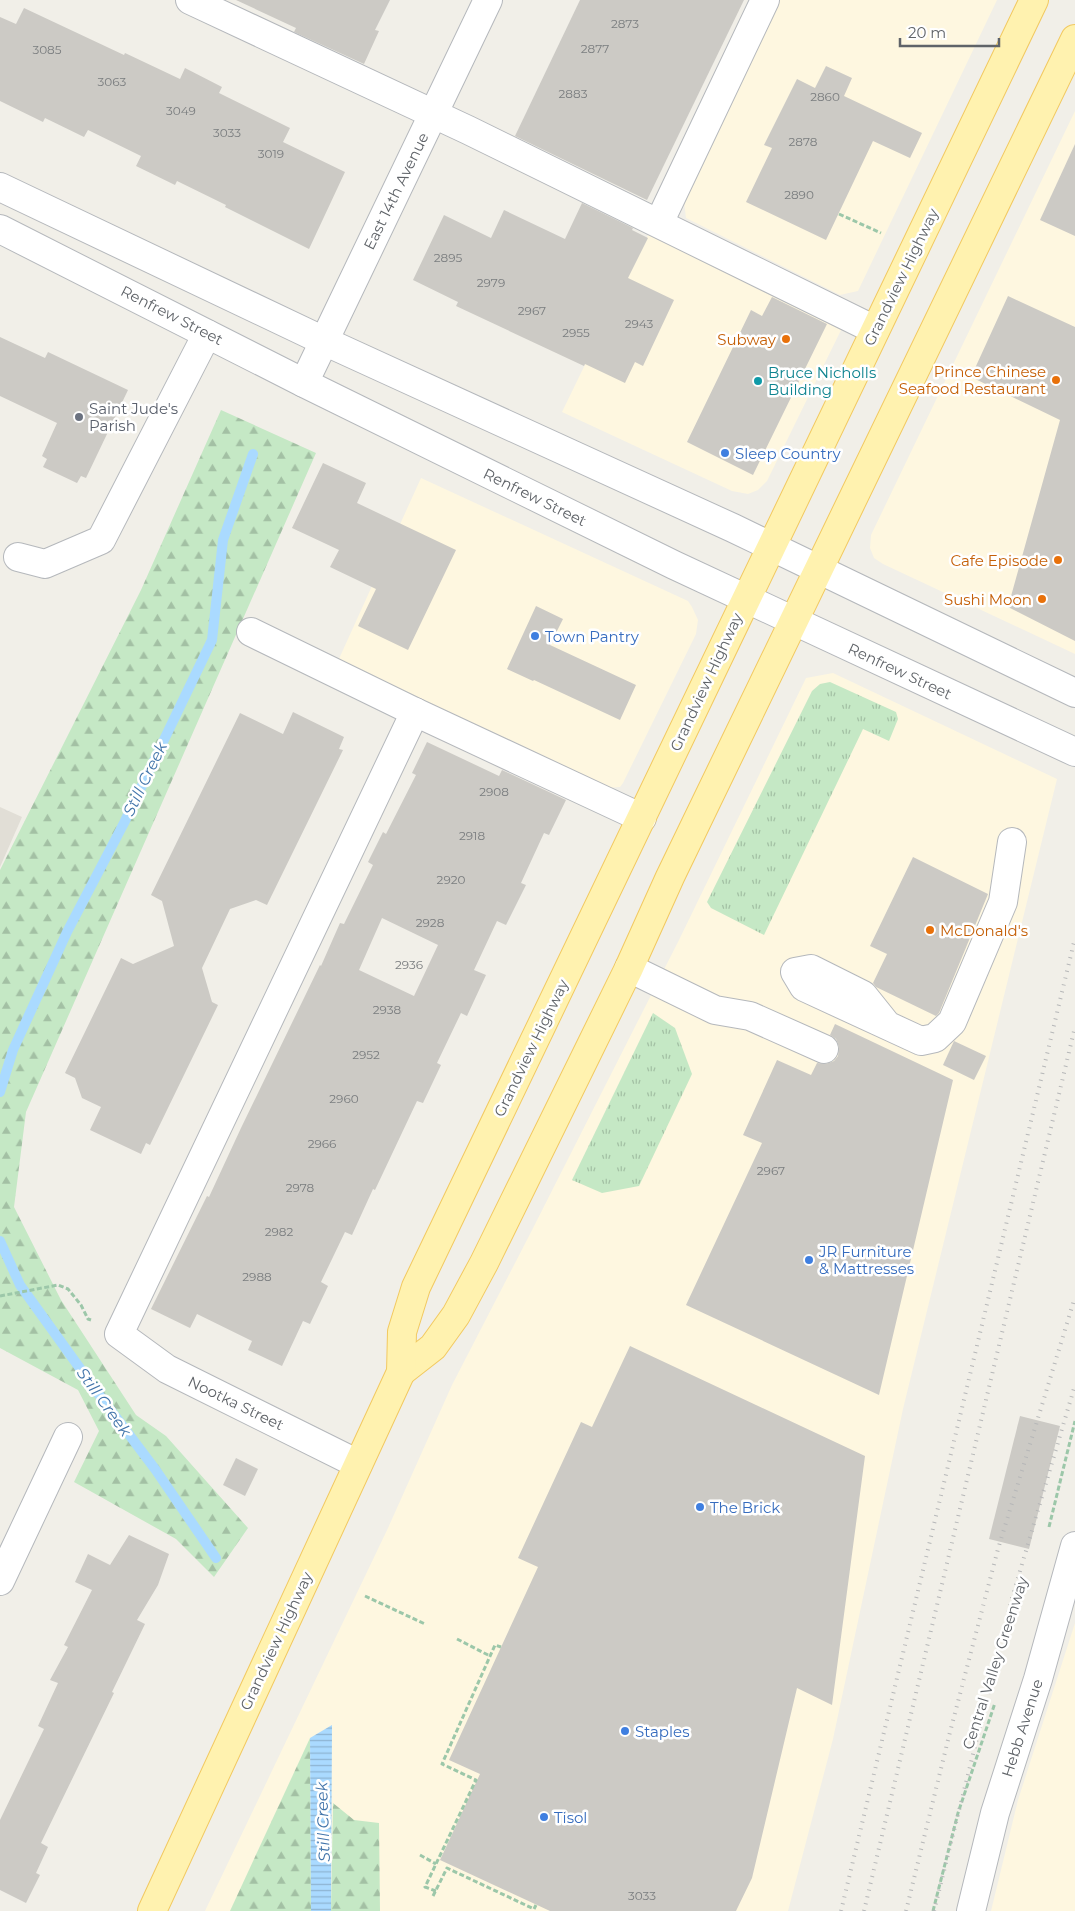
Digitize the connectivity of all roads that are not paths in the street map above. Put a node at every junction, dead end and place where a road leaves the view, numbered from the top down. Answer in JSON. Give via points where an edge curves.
{"nodes":[{"id":1,"x":488,"y":0,"type":"edge"},
{"id":2,"x":765,"y":0,"type":"edge"},
{"id":3,"x":1034,"y":0,"type":"edge"},
{"id":4,"x":207,"y":4,"type":"edge"},
{"id":5,"x":1075,"y":39,"type":"edge"},
{"id":6,"x":433,"y":114,"type":"junction"},
{"id":7,"x":0,"y":187,"type":"edge"},
{"id":8,"x":659,"y":223,"type":"junction"},
{"id":9,"x":0,"y":229,"type":"edge"},
{"id":10,"x":875,"y":330,"type":"junction"},
{"id":11,"x":207,"y":334,"type":"junction"},
{"id":12,"x":324,"y":341,"type":"junction"},
{"id":13,"x":304,"y":382,"type":"junction"},
{"id":14,"x":771,"y":547,"type":"junction"},
{"id":15,"x":18,"y":557,"type":"dead end"},
{"id":16,"x":819,"y":569,"type":"junction"},
{"id":17,"x":745,"y":599,"type":"junction"},
{"id":18,"x":794,"y":622,"type":"junction"},
{"id":19,"x":251,"y":632,"type":"dead end"},
{"id":20,"x":1075,"y":693,"type":"edge"},
{"id":21,"x":415,"y":712,"type":"junction"},
{"id":22,"x":1075,"y":752,"type":"edge"},
{"id":23,"x":642,"y":818,"type":"junction"},
{"id":24,"x":1012,"y":842,"type":"dead end"},
{"id":25,"x":629,"y":968,"type":"junction"},
{"id":26,"x":795,"y":972,"type":"dead end"},
{"id":27,"x":824,"y":1049,"type":"dead end"},
{"id":28,"x":401,"y":1372,"type":"junction"},
{"id":29,"x":68,"y":1437,"type":"dead end"},
{"id":30,"x":358,"y":1464,"type":"junction"},
{"id":31,"x":1075,"y":1546,"type":"edge"},
{"id":32,"x":0,"y":1581,"type":"edge"},
{"id":33,"x":152,"y":1911,"type":"edge"},
{"id":34,"x":971,"y":1911,"type":"edge"}],
"edges":[{"from":1,"to":6,"type":"street","name":"East 14th Avenue"},
{"from":2,"to":8,"type":"street"},
{"from":3,"to":10,"type":"main road","name":"Grandview Highway"},
{"from":4,"to":6,"type":"street"},
{"from":5,"to":16,"type":"main road","name":"Grandview Highway"},
{"from":6,"to":8,"type":"street"},
{"from":6,"to":12,"type":"street","name":"East 14th Avenue"},
{"from":7,"to":12,"type":"street"},
{"from":8,"to":10,"type":"street"},
{"from":9,"to":11,"type":"street","name":"Renfrew Street"},
{"from":10,"to":14,"type":"main road","name":"Grandview Highway"},
{"from":11,"to":13,"type":"street","name":"Renfrew Street"},
{"from":11,"to":15,"type":"street","via":[[101,540],[45,564]]},
{"from":12,"to":13,"type":"street","name":"East 14th Avenue"},
{"from":12,"to":14,"type":"street"},
{"from":13,"to":17,"type":"street","name":"Renfrew Street"},
{"from":14,"to":16,"type":"street"},
{"from":14,"to":17,"type":"main road","name":"Grandview Highway"},
{"from":16,"to":18,"type":"main road","name":"Grandview Highway"},
{"from":16,"to":20,"type":"street"},
{"from":17,"to":18,"type":"street","name":"Renfrew Street"},
{"from":17,"to":23,"type":"main road","name":"Grandview Highway"},
{"from":18,"to":22,"type":"street","name":"Renfrew Street"},
{"from":18,"to":25,"type":"main road","name":"Grandview Highway"},
{"from":19,"to":21,"type":"street"},
{"from":21,"to":23,"type":"street"},
{"from":21,"to":30,"type":"street","name":"Nootka Street","via":[[119,1334],[167,1369]]},
{"from":23,"to":28,"type":"main road","name":"Grandview Highway","via":[[416,1287],[402,1332]]},
{"from":24,"to":26,"type":"street","via":[[1003,902],[952,1022],[935,1038],[921,1041],[804,987]]},
{"from":25,"to":27,"type":"street","via":[[715,1010],[750,1016]]},
{"from":25,"to":28,"type":"main road","name":"Grandview Highway","via":[[456,1315],[433,1347]]},
{"from":28,"to":30,"type":"main road","name":"Grandview Highway"},
{"from":29,"to":32,"type":"street"},
{"from":30,"to":33,"type":"main road","name":"Grandview Highway"},
{"from":31,"to":34,"type":"street","name":"Hebb Avenue","via":[[1038,1679],[995,1813]]}]}
